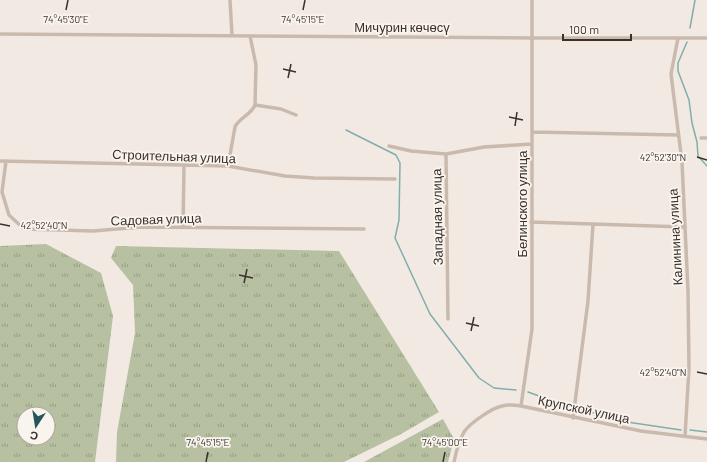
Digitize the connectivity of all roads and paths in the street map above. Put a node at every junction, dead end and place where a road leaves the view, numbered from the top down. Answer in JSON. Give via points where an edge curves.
{"nodes":[{"id":1,"x":230,"y":0,"type":"edge"},
{"id":2,"x":532,"y":0,"type":"edge"},
{"id":3,"x":0,"y":34,"type":"edge"},
{"id":4,"x":232,"y":35,"type":"junction"},
{"id":5,"x":250,"y":36,"type":"junction"},
{"id":6,"x":532,"y":38,"type":"junction"},
{"id":7,"x":678,"y":38,"type":"junction"},
{"id":8,"x":707,"y":38,"type":"edge"},
{"id":9,"x":255,"y":105,"type":"junction"},
{"id":10,"x":296,"y":115,"type":"dead end"},
{"id":11,"x":532,"y":132,"type":"junction"},
{"id":12,"x":678,"y":135,"type":"junction"},
{"id":13,"x":701,"y":138,"type":"dead end"},
{"id":14,"x":707,"y":138,"type":"edge"},
{"id":15,"x":532,"y":144,"type":"junction"},
{"id":16,"x":389,"y":146,"type":"dead end"},
{"id":17,"x":446,"y":154,"type":"junction"},
{"id":18,"x":0,"y":161,"type":"edge"},
{"id":19,"x":6,"y":161,"type":"junction"},
{"id":20,"x":184,"y":165,"type":"junction"},
{"id":21,"x":228,"y":166,"type":"junction"},
{"id":22,"x":395,"y":179,"type":"dead end"},
{"id":23,"x":531,"y":222,"type":"junction"},
{"id":24,"x":593,"y":224,"type":"junction"},
{"id":25,"x":183,"y":227,"type":"junction"},
{"id":26,"x":684,"y":227,"type":"junction"},
{"id":27,"x":364,"y":228,"type":"dead end"},
{"id":28,"x":448,"y":319,"type":"dead end"},
{"id":29,"x":521,"y":406,"type":"junction"},
{"id":30,"x":573,"y":418,"type":"junction"},
{"id":31,"x":685,"y":436,"type":"junction"},
{"id":32,"x":707,"y":439,"type":"edge"},
{"id":33,"x":454,"y":462,"type":"edge"}],
"edges":[{"from":1,"to":4,"type":"street"},
{"from":2,"to":6,"type":"street","name":"Белинского улица"},
{"from":3,"to":4,"type":"street","name":"Мичурин көчөсү"},
{"from":4,"to":5,"type":"street","name":"Мичурин көчөсү"},
{"from":5,"to":6,"type":"street","name":"Мичурин көчөсү"},
{"from":5,"to":9,"type":"street","via":[[256,65]]},
{"from":6,"to":7,"type":"street","name":"Мичурин көчөсү"},
{"from":6,"to":11,"type":"street","name":"Белинского улица"},
{"from":7,"to":8,"type":"street","name":"Мичурин көчөсү"},
{"from":7,"to":12,"type":"street","name":"Калинина улица","via":[[671,74]]},
{"from":9,"to":10,"type":"street","via":[[281,109]]},
{"from":9,"to":21,"type":"street","via":[[253,110],[236,124]]},
{"from":11,"to":12,"type":"street"},
{"from":11,"to":15,"type":"street","name":"Белинского улица"},
{"from":12,"to":26,"type":"street","name":"Калинина улица","via":[[682,162]]},
{"from":13,"to":14,"type":"street"},
{"from":15,"to":17,"type":"street","name":"Западная улица","via":[[484,147]]},
{"from":15,"to":23,"type":"street","name":"Белинского улица"},
{"from":16,"to":17,"type":"street"},
{"from":17,"to":28,"type":"street","name":"Западная улица"},
{"from":18,"to":19,"type":"street","name":"Строительная улица"},
{"from":19,"to":20,"type":"street","name":"Строительная улица"},
{"from":19,"to":25,"type":"street","name":"Садовая улица","via":[[2,192],[10,215],[24,229],[94,231]]},
{"from":20,"to":21,"type":"street","name":"Строительная улица"},
{"from":20,"to":25,"type":"street"},
{"from":21,"to":22,"type":"street","name":"Строительная улица","via":[[285,176]]},
{"from":23,"to":24,"type":"street"},
{"from":23,"to":29,"type":"street","name":"Белинского улица","via":[[532,328]]},
{"from":24,"to":26,"type":"street"},
{"from":24,"to":30,"type":"street","via":[[588,301]]},
{"from":25,"to":27,"type":"street","name":"Садовая улица"},
{"from":26,"to":31,"type":"street","name":"Калинина улица","via":[[689,368]]},
{"from":29,"to":30,"type":"street","name":"Крупской улица"},
{"from":29,"to":33,"type":"street","name":"Крупской улица","via":[[497,407],[477,419],[465,431]]},
{"from":30,"to":31,"type":"street","name":"Крупской улица","via":[[641,431]]},
{"from":31,"to":32,"type":"street","name":"Крупской улица"}]}
